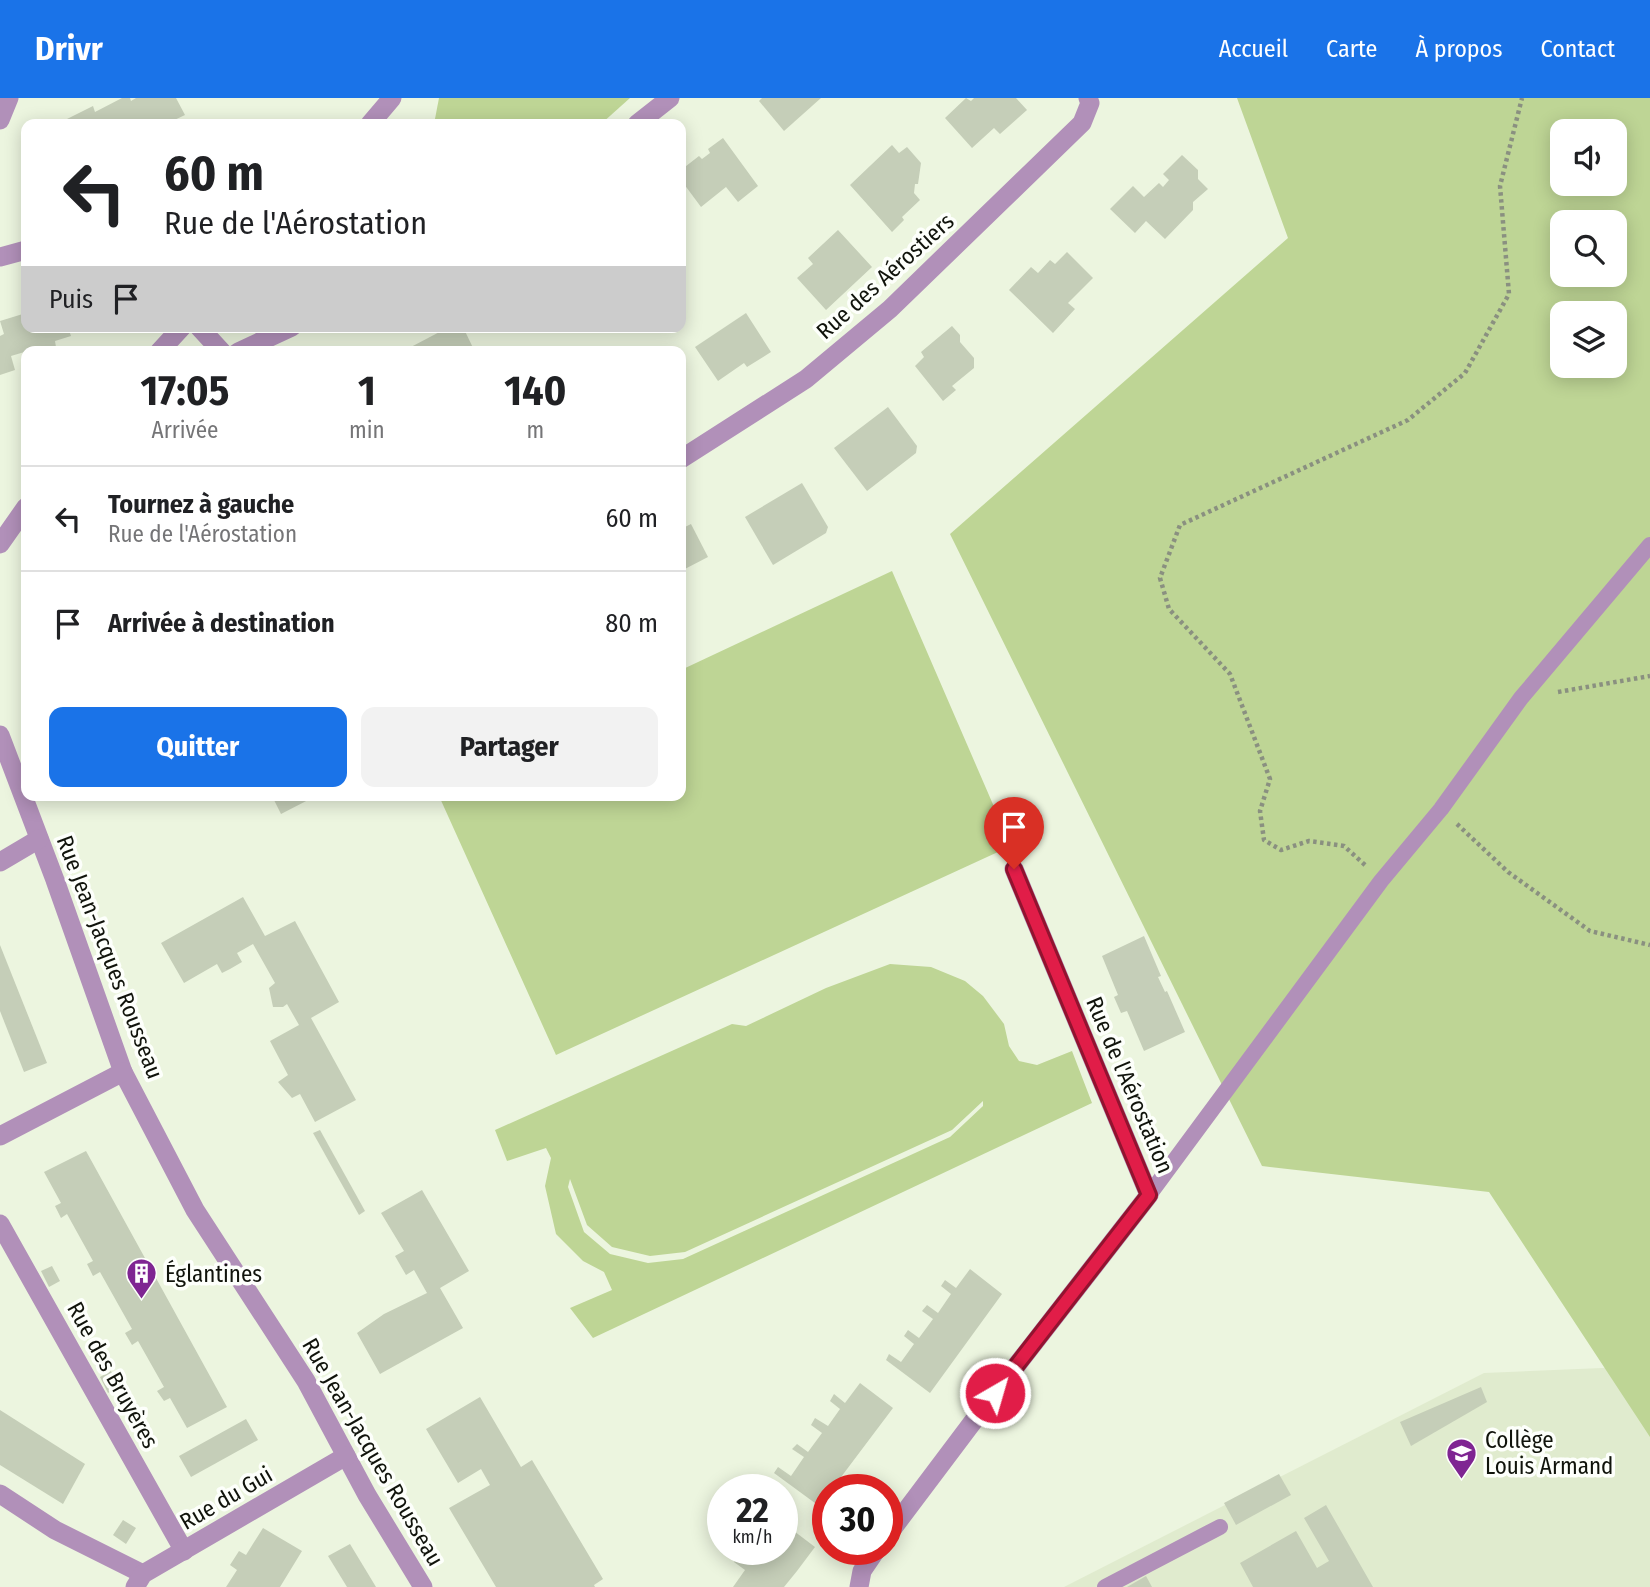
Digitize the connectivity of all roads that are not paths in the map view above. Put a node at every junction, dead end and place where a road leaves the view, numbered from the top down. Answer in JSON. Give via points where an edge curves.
{"nodes":[{"id":1,"x":9,"y":98,"type":"edge"},
{"id":2,"x":392,"y":98,"type":"edge"},
{"id":3,"x":670,"y":98,"type":"edge"},
{"id":4,"x":1088,"y":98,"type":"edge"},
{"id":5,"x":374,"y":119,"type":"edge"},
{"id":6,"x":643,"y":119,"type":"edge"},
{"id":7,"x":0,"y":120,"type":"edge"},
{"id":8,"x":21,"y":251,"type":"edge"},
{"id":9,"x":0,"y":257,"type":"edge"},
{"id":10,"x":177,"y":333,"type":"edge"},
{"id":11,"x":205,"y":333,"type":"edge"},
{"id":12,"x":279,"y":333,"type":"edge"},
{"id":13,"x":165,"y":346,"type":"edge"},
{"id":14,"x":216,"y":346,"type":"edge"},
{"id":15,"x":251,"y":346,"type":"edge"},
{"id":16,"x":686,"y":456,"type":"edge"},
{"id":17,"x":21,"y":514,"type":"edge"},
{"id":18,"x":0,"y":544,"type":"edge"},
{"id":19,"x":1650,"y":545,"type":"edge"},
{"id":20,"x":0,"y":735,"type":"edge"},
{"id":21,"x":21,"y":791,"type":"edge"},
{"id":22,"x":25,"y":801,"type":"edge"},
{"id":23,"x":39,"y":839,"type":"junction"},
{"id":24,"x":0,"y":862,"type":"edge"},
{"id":25,"x":1014,"y":869,"type":"dead end"},
{"id":26,"x":123,"y":1072,"type":"junction"},
{"id":27,"x":0,"y":1136,"type":"edge"},
{"id":28,"x":1149,"y":1195,"type":"junction"},
{"id":29,"x":0,"y":1224,"type":"edge"},
{"id":30,"x":346,"y":1456,"type":"junction"},
{"id":31,"x":0,"y":1494,"type":"edge"},
{"id":32,"x":903,"y":1514,"type":"edge"},
{"id":33,"x":1220,"y":1527,"type":"dead end"},
{"id":34,"x":184,"y":1550,"type":"junction"},
{"id":35,"x":866,"y":1565,"type":"edge"},
{"id":36,"x":139,"y":1581,"type":"edge"},
{"id":37,"x":423,"y":1587,"type":"edge"},
{"id":38,"x":859,"y":1587,"type":"edge"},
{"id":39,"x":1105,"y":1587,"type":"edge"}],
"edges":[{"from":1,"to":7,"type":"street"},
{"from":2,"to":5,"type":"street"},
{"from":3,"to":6,"type":"street"},
{"from":4,"to":16,"type":"street","name":"Rue des Aérostiers","via":[[1082,123],[890,309],[806,379]]},
{"from":8,"to":9,"type":"street"},
{"from":10,"to":13,"type":"street"},
{"from":11,"to":14,"type":"street"},
{"from":12,"to":15,"type":"street"},
{"from":17,"to":18,"type":"street"},
{"from":19,"to":28,"type":"lane","via":[[1521,698]]},
{"from":20,"to":21,"type":"street","name":"Rue Jean-Jacques Rousseau"},
{"from":22,"to":23,"type":"street","name":"Rue Jean-Jacques Rousseau"},
{"from":23,"to":24,"type":"street"},
{"from":23,"to":26,"type":"street","name":"Rue Jean-Jacques Rousseau"},
{"from":25,"to":28,"type":"street","name":"Rue de l'Aérostation"},
{"from":26,"to":27,"type":"street"},
{"from":26,"to":30,"type":"street","name":"Rue Jean-Jacques Rousseau","via":[[195,1210],[306,1381]]},
{"from":28,"to":32,"type":"street","name":"Rue de l'Aérostation"},
{"from":29,"to":34,"type":"street","name":"Rue des Bruyères"},
{"from":30,"to":34,"type":"street","name":"Rue du Gui"},
{"from":30,"to":37,"type":"street","name":"Rue Jean-Jacques Rousseau"},
{"from":31,"to":36,"type":"street"},
{"from":33,"to":39,"type":"lane"},
{"from":34,"to":36,"type":"street","name":"Rue du Gui"},
{"from":35,"to":38,"type":"street"}]}
